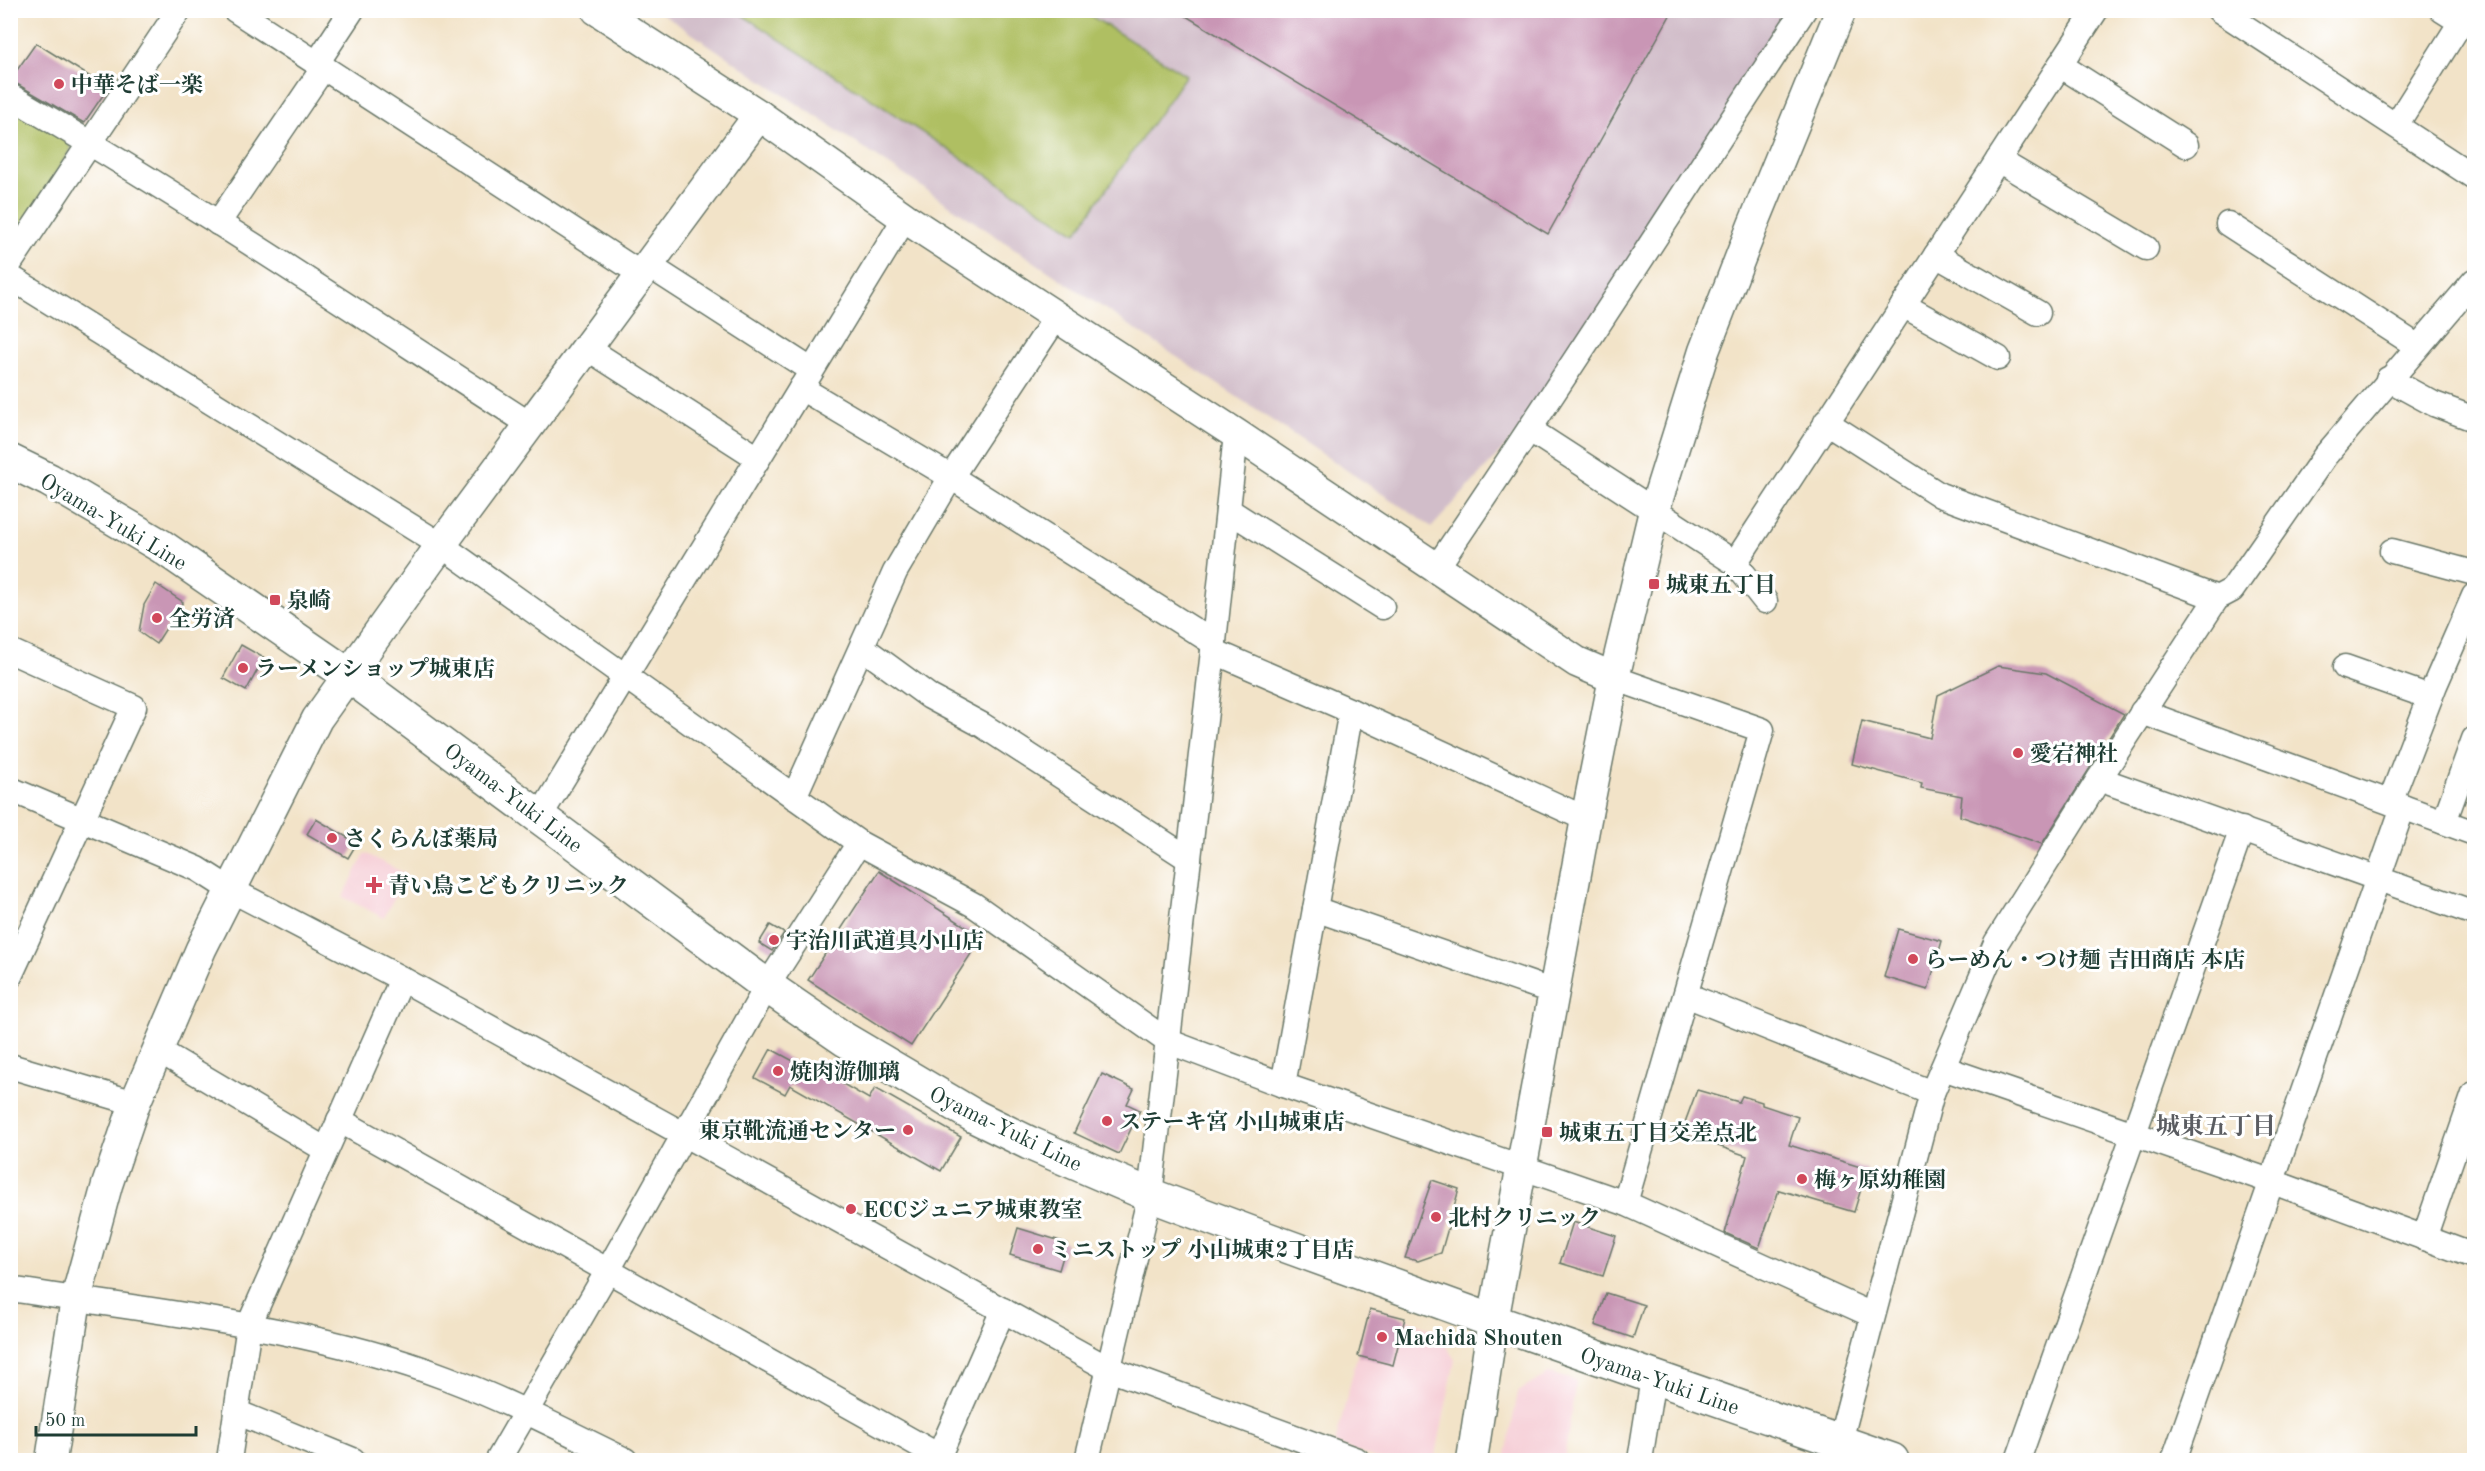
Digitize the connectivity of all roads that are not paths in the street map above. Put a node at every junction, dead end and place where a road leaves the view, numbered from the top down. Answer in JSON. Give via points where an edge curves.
{"nodes":[{"id":1,"x":179,"y":10,"type":"edge"},
{"id":2,"x":235,"y":10,"type":"edge"},
{"id":3,"x":352,"y":10,"type":"edge"},
{"id":4,"x":597,"y":10,"type":"edge"},
{"id":5,"x":1804,"y":10,"type":"edge"},
{"id":6,"x":1841,"y":10,"type":"edge"},
{"id":7,"x":2096,"y":10,"type":"edge"},
{"id":8,"x":2219,"y":10,"type":"edge"},
{"id":9,"x":2442,"y":10,"type":"edge"},
{"id":10,"x":2060,"y":64,"type":"junction"},
{"id":11,"x":321,"y":65,"type":"junction"},
{"id":12,"x":10,"y":96,"type":"edge"},
{"id":13,"x":759,"y":115,"type":"junction"},
{"id":14,"x":2396,"y":125,"type":"junction"},
{"id":15,"x":91,"y":143,"type":"junction"},
{"id":16,"x":2186,"y":146,"type":"dead end"},
{"id":17,"x":1998,"y":160,"type":"junction"},
{"id":18,"x":2475,"y":177,"type":"edge"},
{"id":19,"x":905,"y":218,"type":"junction"},
{"id":20,"x":218,"y":223,"type":"junction"},
{"id":21,"x":2228,"y":224,"type":"dead end"},
{"id":22,"x":2146,"y":248,"type":"dead end"},
{"id":23,"x":1936,"y":255,"type":"junction"},
{"id":24,"x":10,"y":263,"type":"edge"},
{"id":25,"x":644,"y":269,"type":"junction"},
{"id":26,"x":10,"y":278,"type":"edge"},
{"id":27,"x":2475,"y":281,"type":"edge"},
{"id":28,"x":1903,"y":305,"type":"junction"},
{"id":29,"x":2038,"y":313,"type":"dead end"},
{"id":30,"x":1057,"y":316,"type":"junction"},
{"id":31,"x":2417,"y":346,"type":"junction"},
{"id":32,"x":587,"y":348,"type":"junction"},
{"id":33,"x":1998,"y":358,"type":"dead end"},
{"id":34,"x":806,"y":379,"type":"junction"},
{"id":35,"x":2388,"y":379,"type":"junction"},
{"id":36,"x":2475,"y":419,"type":"edge"},
{"id":37,"x":1826,"y":422,"type":"junction"},
{"id":38,"x":531,"y":425,"type":"junction"},
{"id":39,"x":1530,"y":430,"type":"junction"},
{"id":40,"x":1236,"y":434,"type":"junction"},
{"id":41,"x":758,"y":458,"type":"junction"},
{"id":42,"x":10,"y":461,"type":"edge"},
{"id":43,"x":951,"y":477,"type":"junction"},
{"id":44,"x":1228,"y":510,"type":"junction"},
{"id":45,"x":1654,"y":511,"type":"junction"},
{"id":46,"x":441,"y":545,"type":"junction"},
{"id":47,"x":2392,"y":551,"type":"dead end"},
{"id":48,"x":1735,"y":563,"type":"junction"},
{"id":49,"x":1437,"y":567,"type":"junction"},
{"id":50,"x":2475,"y":573,"type":"edge"},
{"id":51,"x":2475,"y":596,"type":"edge"},
{"id":52,"x":2217,"y":598,"type":"junction"},
{"id":53,"x":1765,"y":601,"type":"dead end"},
{"id":54,"x":1382,"y":607,"type":"dead end"},
{"id":55,"x":1214,"y":647,"type":"junction"},
{"id":56,"x":863,"y":648,"type":"junction"},
{"id":57,"x":10,"y":651,"type":"edge"},
{"id":58,"x":2344,"y":667,"type":"dead end"},
{"id":59,"x":347,"y":674,"type":"junction"},
{"id":60,"x":623,"y":677,"type":"junction"},
{"id":61,"x":1614,"y":678,"type":"junction"},
{"id":62,"x":2430,"y":697,"type":"junction"},
{"id":63,"x":1351,"y":711,"type":"junction"},
{"id":64,"x":2142,"y":712,"type":"junction"},
{"id":65,"x":2475,"y":740,"type":"edge"},
{"id":66,"x":2099,"y":778,"type":"junction"},
{"id":67,"x":10,"y":789,"type":"edge"},
{"id":68,"x":794,"y":797,"type":"junction"},
{"id":69,"x":2396,"y":805,"type":"junction"},
{"id":70,"x":540,"y":816,"type":"junction"},
{"id":71,"x":1586,"y":819,"type":"junction"},
{"id":72,"x":84,"y":820,"type":"junction"},
{"id":73,"x":2444,"y":822,"type":"junction"},
{"id":74,"x":2242,"y":829,"type":"junction"},
{"id":75,"x":2475,"y":833,"type":"edge"},
{"id":76,"x":859,"y":843,"type":"junction"},
{"id":77,"x":1190,"y":859,"type":"junction"},
{"id":78,"x":2379,"y":879,"type":"junction"},
{"id":79,"x":231,"y":890,"type":"junction"},
{"id":80,"x":1315,"y":909,"type":"junction"},
{"id":81,"x":2475,"y":913,"type":"edge"},
{"id":82,"x":17,"y":948,"type":"edge"},
{"id":83,"x":10,"y":976,"type":"edge"},
{"id":84,"x":402,"y":979,"type":"junction"},
{"id":85,"x":767,"y":986,"type":"junction"},
{"id":86,"x":1554,"y":992,"type":"junction"},
{"id":87,"x":1686,"y":995,"type":"junction"},
{"id":88,"x":1167,"y":1041,"type":"junction"},
{"id":89,"x":158,"y":1050,"type":"junction"},
{"id":90,"x":10,"y":1066,"type":"edge"},
{"id":91,"x":1943,"y":1068,"type":"junction"},
{"id":92,"x":1283,"y":1085,"type":"junction"},
{"id":93,"x":1932,"y":1093,"type":"junction"},
{"id":94,"x":2475,"y":1094,"type":"edge"},
{"id":95,"x":135,"y":1103,"type":"junction"},
{"id":96,"x":339,"y":1120,"type":"junction"},
{"id":97,"x":684,"y":1134,"type":"junction"},
{"id":98,"x":2133,"y":1134,"type":"junction"},
{"id":99,"x":326,"y":1150,"type":"junction"},
{"id":100,"x":1521,"y":1168,"type":"junction"},
{"id":101,"x":2273,"y":1182,"type":"junction"},
{"id":102,"x":1150,"y":1195,"type":"junction"},
{"id":103,"x":1625,"y":1203,"type":"junction"},
{"id":104,"x":2424,"y":1238,"type":"junction"},
{"id":105,"x":2475,"y":1256,"type":"edge"},
{"id":106,"x":607,"y":1272,"type":"junction"},
{"id":107,"x":10,"y":1289,"type":"edge"},
{"id":108,"x":76,"y":1299,"type":"junction"},
{"id":109,"x":1002,"y":1310,"type":"junction"},
{"id":110,"x":1872,"y":1315,"type":"junction"},
{"id":111,"x":1493,"y":1322,"type":"junction"},
{"id":112,"x":249,"y":1325,"type":"junction"},
{"id":113,"x":1109,"y":1369,"type":"junction"},
{"id":114,"x":1653,"y":1378,"type":"junction"},
{"id":115,"x":236,"y":1412,"type":"junction"},
{"id":116,"x":525,"y":1413,"type":"junction"},
{"id":117,"x":1840,"y":1441,"type":"junction"},
{"id":118,"x":938,"y":1458,"type":"edge"},
{"id":119,"x":51,"y":1461,"type":"edge"},
{"id":120,"x":229,"y":1461,"type":"edge"},
{"id":121,"x":353,"y":1461,"type":"edge"},
{"id":122,"x":498,"y":1461,"type":"edge"},
{"id":123,"x":625,"y":1461,"type":"edge"},
{"id":124,"x":1087,"y":1461,"type":"edge"},
{"id":125,"x":1357,"y":1461,"type":"edge"},
{"id":126,"x":1472,"y":1461,"type":"edge"},
{"id":127,"x":1640,"y":1461,"type":"edge"},
{"id":128,"x":1892,"y":1461,"type":"edge"},
{"id":129,"x":2018,"y":1461,"type":"edge"},
{"id":130,"x":2174,"y":1461,"type":"edge"}],
"edges":[{"from":1,"to":15,"type":"street"},
{"from":2,"to":11,"type":"street"},
{"from":3,"to":11,"type":"street"},
{"from":4,"to":13,"type":"street"},
{"from":5,"to":39,"type":"street"},
{"from":6,"to":45,"type":"street","via":[[1708,340]]},
{"from":7,"to":10,"type":"street"},
{"from":8,"to":14,"type":"street"},
{"from":9,"to":14,"type":"street","via":[[2461,22]]},
{"from":10,"to":16,"type":"street"},
{"from":10,"to":17,"type":"street"},
{"from":11,"to":20,"type":"street"},
{"from":11,"to":25,"type":"street"},
{"from":12,"to":15,"type":"street"},
{"from":13,"to":19,"type":"street"},
{"from":13,"to":25,"type":"street"},
{"from":14,"to":18,"type":"street"},
{"from":15,"to":20,"type":"street"},
{"from":15,"to":24,"type":"street"},
{"from":17,"to":22,"type":"street"},
{"from":17,"to":23,"type":"street"},
{"from":19,"to":30,"type":"street"},
{"from":19,"to":34,"type":"street"},
{"from":20,"to":38,"type":"street"},
{"from":21,"to":31,"type":"street"},
{"from":23,"to":28,"type":"street"},
{"from":23,"to":29,"type":"street"},
{"from":25,"to":32,"type":"street"},
{"from":25,"to":34,"type":"street"},
{"from":26,"to":46,"type":"street"},
{"from":27,"to":31,"type":"street"},
{"from":28,"to":33,"type":"street"},
{"from":28,"to":37,"type":"street"},
{"from":30,"to":40,"type":"street"},
{"from":30,"to":43,"type":"street"},
{"from":31,"to":35,"type":"street"},
{"from":32,"to":38,"type":"street"},
{"from":32,"to":41,"type":"street"},
{"from":34,"to":41,"type":"street"},
{"from":34,"to":43,"type":"street"},
{"from":35,"to":36,"type":"street","via":[[2434,404]]},
{"from":35,"to":52,"type":"street","via":[[2325,456],[2232,590]]},
{"from":37,"to":48,"type":"street"},
{"from":37,"to":52,"type":"street","via":[[1940,495]]},
{"from":38,"to":46,"type":"street"},
{"from":39,"to":45,"type":"street"},
{"from":39,"to":49,"type":"street"},
{"from":40,"to":44,"type":"street"},
{"from":40,"to":49,"type":"street"},
{"from":41,"to":60,"type":"street"},
{"from":42,"to":59,"type":"main road","name":"Oyama-Yuki Line","via":[[161,546]]},
{"from":43,"to":55,"type":"street"},
{"from":43,"to":56,"type":"street","via":[[895,572]]},
{"from":44,"to":54,"type":"street"},
{"from":44,"to":55,"type":"street"},
{"from":45,"to":48,"type":"street"},
{"from":45,"to":61,"type":"street"},
{"from":46,"to":59,"type":"street"},
{"from":46,"to":60,"type":"street"},
{"from":47,"to":50,"type":"street"},
{"from":48,"to":53,"type":"street"},
{"from":49,"to":61,"type":"street","via":[[1577,662]]},
{"from":51,"to":62,"type":"street"},
{"from":52,"to":64,"type":"street"},
{"from":55,"to":63,"type":"street"},
{"from":55,"to":77,"type":"street"},
{"from":56,"to":68,"type":"street"},
{"from":56,"to":77,"type":"street","via":[[930,697],[982,725]]},
{"from":57,"to":72,"type":"street","via":[[134,707]]},
{"from":58,"to":62,"type":"street"},
{"from":59,"to":70,"type":"main road","name":"Oyama-Yuki Line"},
{"from":59,"to":79,"type":"street","via":[[317,718]]},
{"from":60,"to":68,"type":"street"},
{"from":60,"to":70,"type":"street"},
{"from":61,"to":71,"type":"street"},
{"from":61,"to":87,"type":"street","via":[[1762,730]]},
{"from":62,"to":69,"type":"street"},
{"from":63,"to":71,"type":"street"},
{"from":63,"to":80,"type":"street"},
{"from":64,"to":66,"type":"street"},
{"from":64,"to":69,"type":"street"},
{"from":65,"to":73,"type":"street"},
{"from":66,"to":74,"type":"street"},
{"from":66,"to":91,"type":"street","via":[[1996,943]]},
{"from":67,"to":72,"type":"street"},
{"from":68,"to":76,"type":"street"},
{"from":69,"to":73,"type":"street"},
{"from":69,"to":78,"type":"street"},
{"from":70,"to":85,"type":"main road","name":"Oyama-Yuki Line"},
{"from":71,"to":86,"type":"street"},
{"from":72,"to":79,"type":"street","via":[[198,869]]},
{"from":72,"to":82,"type":"street"},
{"from":73,"to":75,"type":"street"},
{"from":74,"to":78,"type":"street"},
{"from":74,"to":98,"type":"street"},
{"from":76,"to":85,"type":"street"},
{"from":76,"to":88,"type":"street","via":[[974,905]]},
{"from":77,"to":88,"type":"street"},
{"from":78,"to":81,"type":"street"},
{"from":78,"to":101,"type":"street"},
{"from":79,"to":84,"type":"street"},
{"from":79,"to":89,"type":"street"},
{"from":80,"to":86,"type":"street"},
{"from":80,"to":92,"type":"street"},
{"from":82,"to":83,"type":"street"},
{"from":84,"to":96,"type":"street"},
{"from":84,"to":97,"type":"street"},
{"from":85,"to":97,"type":"street"},
{"from":85,"to":102,"type":"main road","name":"Oyama-Yuki Line","via":[[844,1039],[976,1117]]},
{"from":86,"to":100,"type":"street"},
{"from":87,"to":93,"type":"street"},
{"from":87,"to":103,"type":"street"},
{"from":88,"to":92,"type":"street"},
{"from":88,"to":102,"type":"street"},
{"from":89,"to":95,"type":"street"},
{"from":89,"to":99,"type":"street"},
{"from":90,"to":95,"type":"street"},
{"from":91,"to":93,"type":"street"},
{"from":91,"to":98,"type":"street"},
{"from":92,"to":100,"type":"street"},
{"from":93,"to":110,"type":"street"},
{"from":94,"to":104,"type":"street"},
{"from":95,"to":108,"type":"street","via":[[107,1185]]},
{"from":96,"to":99,"type":"street"},
{"from":96,"to":106,"type":"street"},
{"from":97,"to":106,"type":"street"},
{"from":97,"to":109,"type":"street"},
{"from":98,"to":101,"type":"street"},
{"from":98,"to":129,"type":"street"},
{"from":99,"to":112,"type":"street"},
{"from":100,"to":103,"type":"street"},
{"from":100,"to":111,"type":"street"},
{"from":101,"to":104,"type":"street"},
{"from":101,"to":130,"type":"street"},
{"from":102,"to":111,"type":"main road","name":"Oyama-Yuki Line"},
{"from":102,"to":113,"type":"street"},
{"from":103,"to":110,"type":"street"},
{"from":104,"to":105,"type":"street"},
{"from":106,"to":116,"type":"street"},
{"from":106,"to":118,"type":"street"},
{"from":107,"to":108,"type":"street"},
{"from":108,"to":112,"type":"street"},
{"from":108,"to":119,"type":"street"},
{"from":109,"to":113,"type":"street"},
{"from":109,"to":118,"type":"street"},
{"from":110,"to":117,"type":"street"},
{"from":111,"to":114,"type":"main road","name":"Oyama-Yuki Line"},
{"from":111,"to":126,"type":"street"},
{"from":112,"to":115,"type":"street"},
{"from":112,"to":116,"type":"street","via":[[382,1357],[447,1378]]},
{"from":113,"to":124,"type":"street"},
{"from":113,"to":125,"type":"street"},
{"from":114,"to":117,"type":"main road","name":"Oyama-Yuki Line"},
{"from":114,"to":127,"type":"street"},
{"from":115,"to":120,"type":"street"},
{"from":115,"to":121,"type":"street"},
{"from":116,"to":122,"type":"street"},
{"from":116,"to":123,"type":"street"},
{"from":117,"to":128,"type":"main road","name":"Oyama-Yuki Line"}]}
